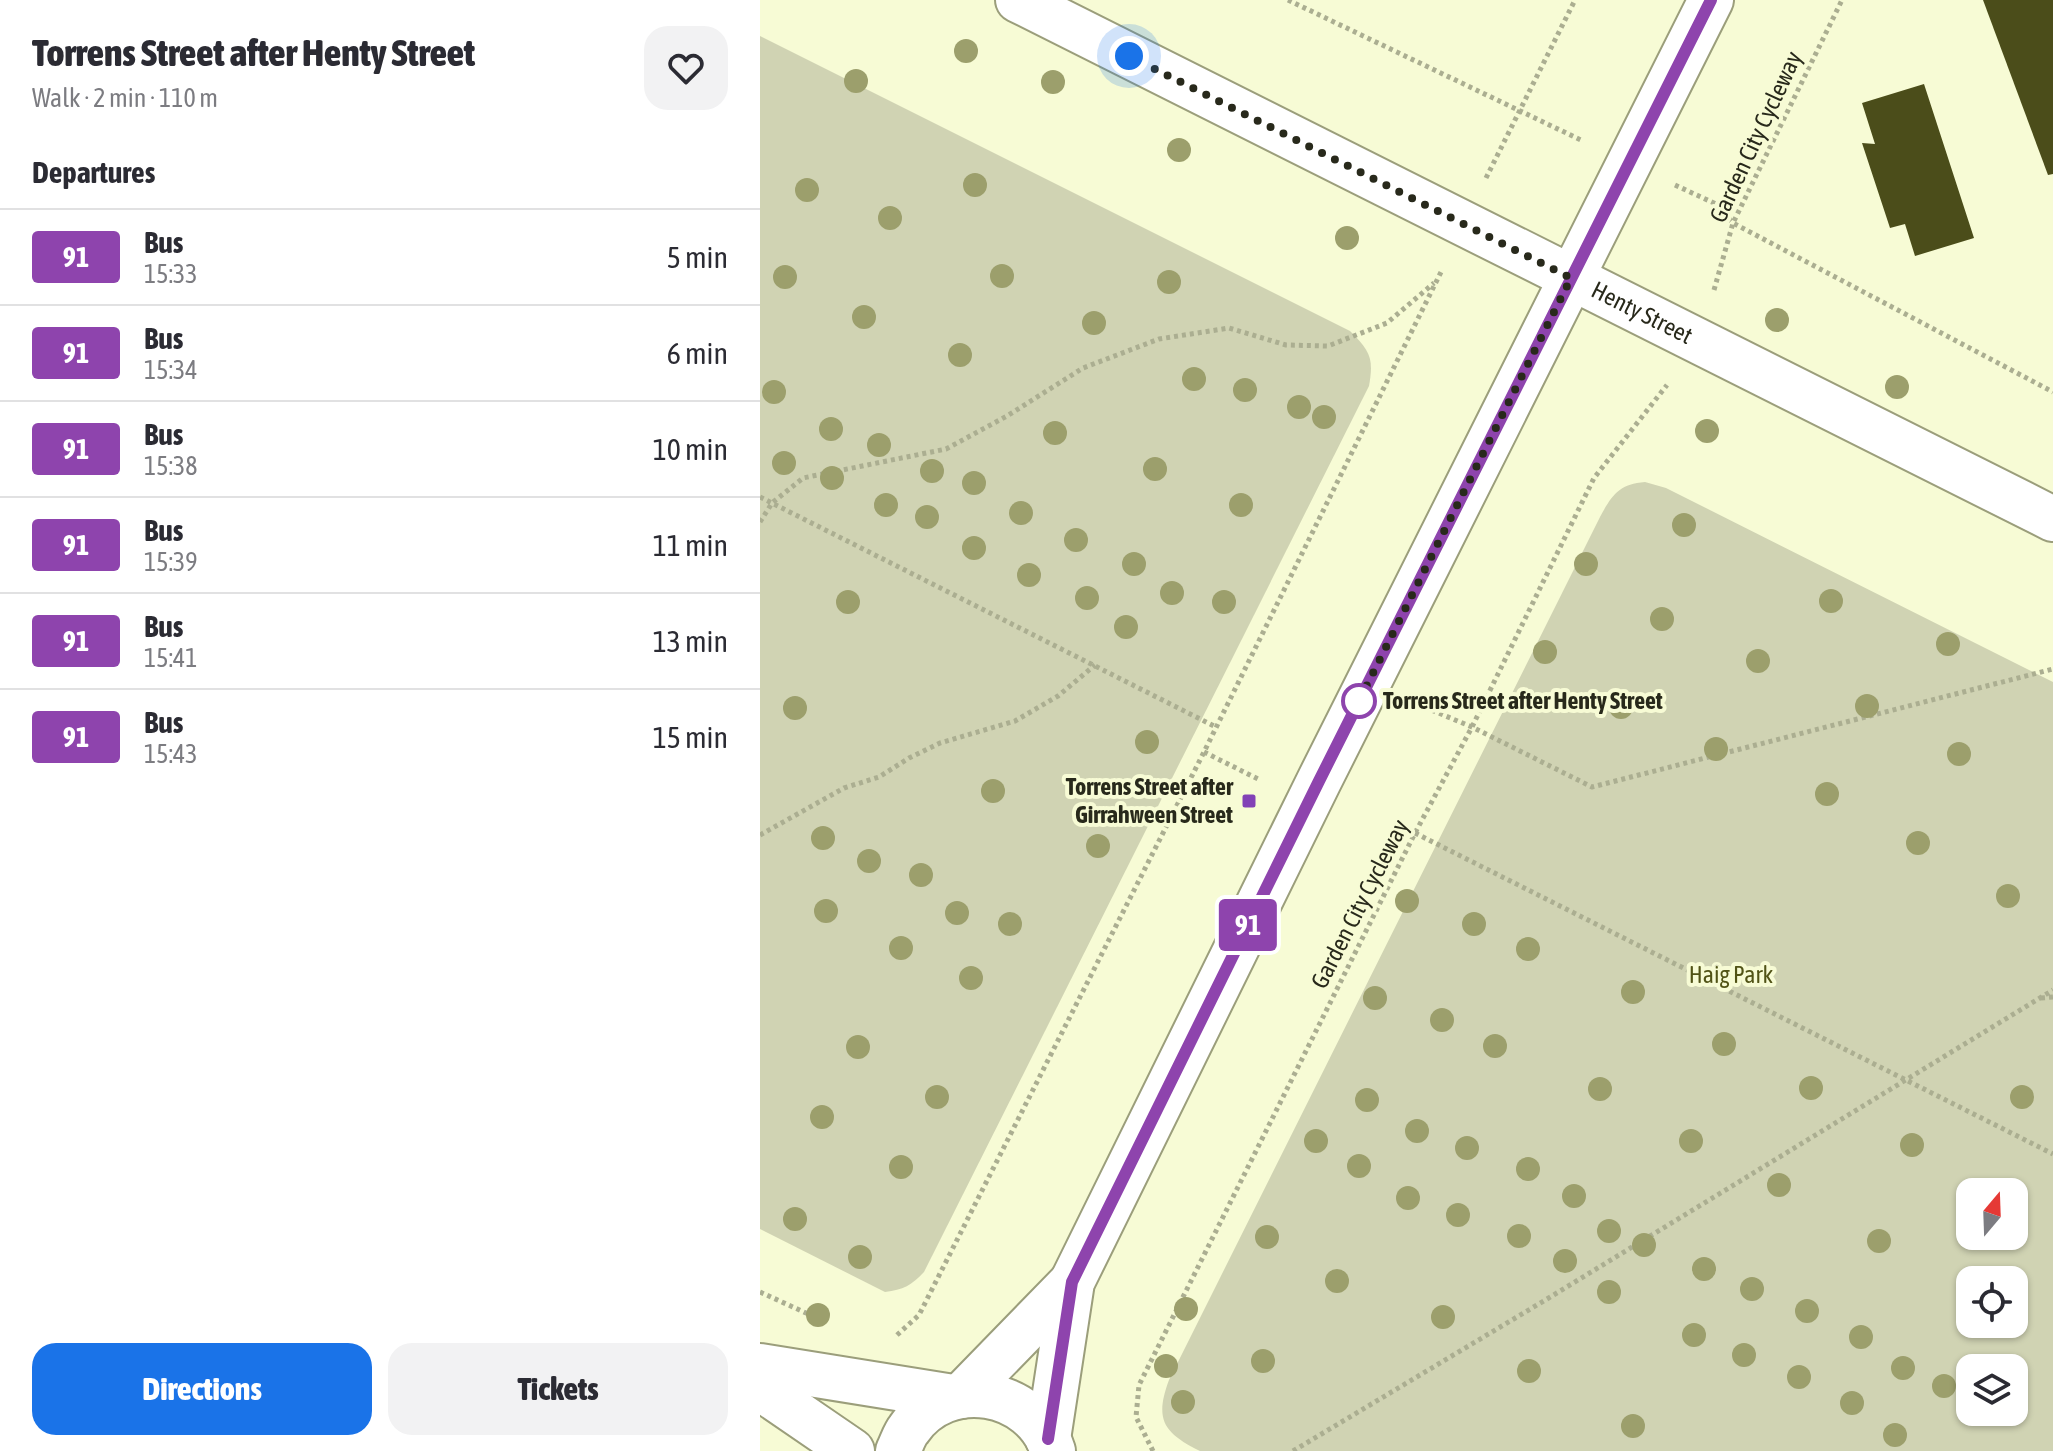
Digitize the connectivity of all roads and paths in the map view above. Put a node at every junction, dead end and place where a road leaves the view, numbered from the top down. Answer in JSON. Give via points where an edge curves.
{"nodes":[{"id":1,"x":1018,"y":0,"type":"edge"},
{"id":2,"x":1288,"y":0,"type":"edge"},
{"id":3,"x":1575,"y":0,"type":"edge"},
{"id":4,"x":1711,"y":0,"type":"edge"},
{"id":5,"x":1842,"y":0,"type":"edge"},
{"id":6,"x":1519,"y":112,"type":"junction"},
{"id":7,"x":1716,"y":204,"type":"dead end"},
{"id":8,"x":1733,"y":223,"type":"junction"},
{"id":9,"x":1464,"y":224,"type":"junction"},
{"id":10,"x":1571,"y":278,"type":"junction"},
{"id":11,"x":1436,"y":281,"type":"junction"},
{"id":12,"x":1713,"y":294,"type":"dead end"},
{"id":13,"x":1665,"y":389,"type":"dead end"},
{"id":14,"x":2053,"y":392,"type":"edge"},
{"id":15,"x":760,"y":497,"type":"edge"},
{"id":16,"x":772,"y":503,"type":"junction"},
{"id":17,"x":2053,"y":519,"type":"edge"},
{"id":18,"x":760,"y":522,"type":"edge"},
{"id":19,"x":1095,"y":665,"type":"junction"},
{"id":20,"x":2053,"y":669,"type":"edge"},
{"id":21,"x":1216,"y":727,"type":"junction"},
{"id":22,"x":1472,"y":727,"type":"junction"},
{"id":23,"x":1415,"y":833,"type":"junction"},
{"id":24,"x":760,"y":835,"type":"edge"},
{"id":25,"x":2053,"y":990,"type":"edge"},
{"id":26,"x":2053,"y":997,"type":"edge"},
{"id":27,"x":2040,"y":998,"type":"junction"},
{"id":28,"x":1906,"y":1079,"type":"junction"},
{"id":29,"x":2053,"y":1154,"type":"edge"},
{"id":30,"x":1072,"y":1282,"type":"junction"},
{"id":31,"x":892,"y":1340,"type":"dead end"},
{"id":32,"x":760,"y":1366,"type":"edge"},
{"id":33,"x":760,"y":1388,"type":"edge"},
{"id":34,"x":957,"y":1397,"type":"junction"},
{"id":35,"x":1050,"y":1445,"type":"edge"},
{"id":36,"x":852,"y":1451,"type":"edge"},
{"id":37,"x":898,"y":1451,"type":"edge"},
{"id":38,"x":1153,"y":1451,"type":"edge"},
{"id":39,"x":1293,"y":1451,"type":"edge"}],
"edges":[{"from":1,"to":9,"type":"street","name":"Henty Street"},
{"from":2,"to":6,"type":"path"},
{"from":3,"to":6,"type":"path"},
{"from":4,"to":10,"type":"street"},
{"from":5,"to":8,"type":"path","name":"Garden City Cycleway"},
{"from":6,"to":9,"type":"path"},
{"from":7,"to":8,"type":"path"},
{"from":8,"to":12,"type":"path","name":"Garden City Cycleway"},
{"from":8,"to":14,"type":"path"},
{"from":9,"to":10,"type":"street","name":"Henty Street"},
{"from":9,"to":11,"type":"path"},
{"from":10,"to":17,"type":"street","name":"Henty Street"},
{"from":10,"to":30,"type":"street"},
{"from":11,"to":16,"type":"path","via":[[1387,323],[1328,346],[1286,345],[1229,328],[1159,339],[1083,368],[946,449],[803,478]]},
{"from":11,"to":21,"type":"path"},
{"from":13,"to":22,"type":"path","name":"Garden City Cycleway","via":[[1594,478]]},
{"from":15,"to":16,"type":"path"},
{"from":16,"to":18,"type":"path"},
{"from":16,"to":19,"type":"path"},
{"from":19,"to":21,"type":"path"},
{"from":19,"to":24,"type":"path","via":[[1058,696],[1015,721],[940,743]]},
{"from":20,"to":22,"type":"path","via":[[1592,787]]},
{"from":21,"to":31,"type":"path","via":[[919,1315]]},
{"from":22,"to":23,"type":"path","name":"Garden City Cycleway"},
{"from":23,"to":28,"type":"path"},
{"from":23,"to":38,"type":"path","name":"Garden City Cycleway","via":[[1139,1385],[1136,1417]]},
{"from":25,"to":27,"type":"path"},
{"from":26,"to":27,"type":"path"},
{"from":27,"to":28,"type":"path"},
{"from":28,"to":29,"type":"path"},
{"from":28,"to":39,"type":"path"},
{"from":30,"to":34,"type":"street"},
{"from":30,"to":35,"type":"street"},
{"from":32,"to":34,"type":"street"},
{"from":33,"to":36,"type":"street"},
{"from":34,"to":35,"type":"street","via":[[984,1395],[1012,1403],[1034,1419]]},
{"from":34,"to":37,"type":"street","via":[[919,1417]]}]}
